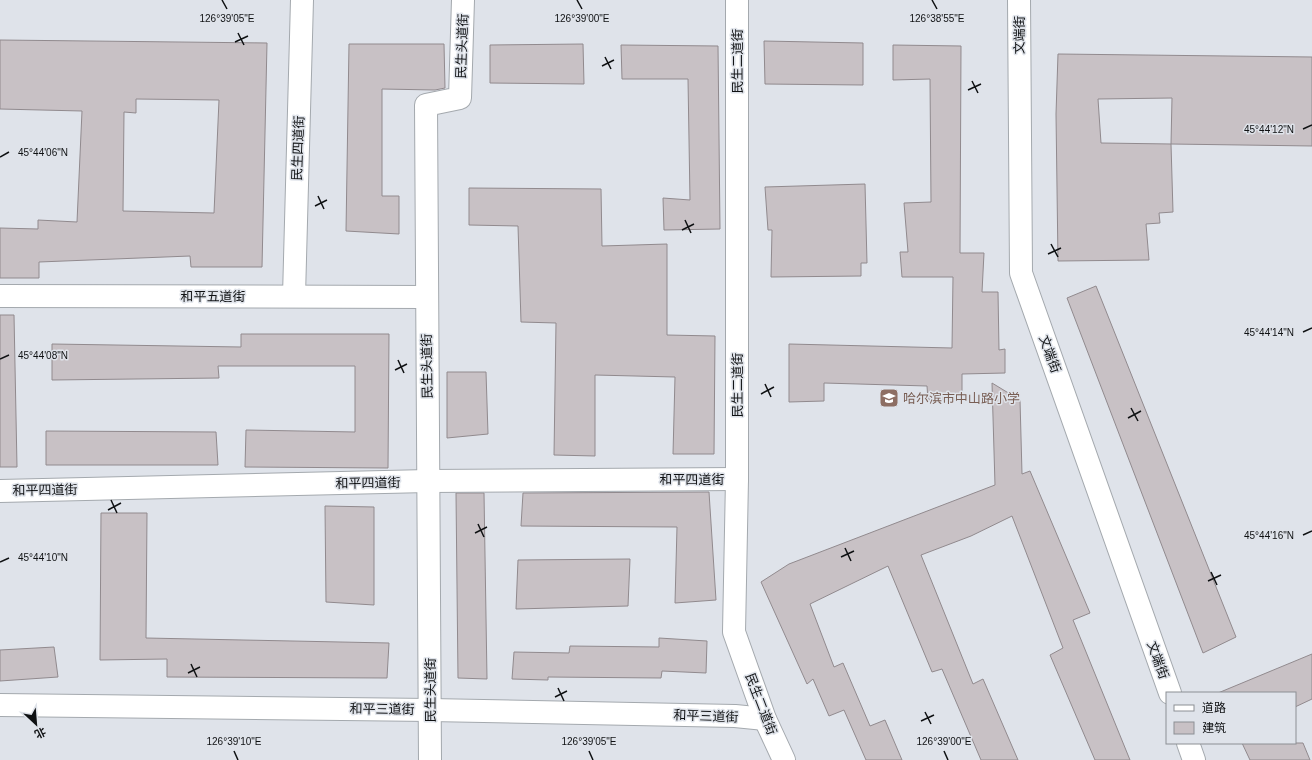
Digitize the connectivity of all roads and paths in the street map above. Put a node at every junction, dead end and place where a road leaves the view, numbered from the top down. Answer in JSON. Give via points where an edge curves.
{"nodes":[{"id":1,"x":302,"y":0,"type":"edge"},
{"id":2,"x":463,"y":0,"type":"edge"},
{"id":3,"x":737,"y":0,"type":"edge"},
{"id":4,"x":1019,"y":0,"type":"edge"},
{"id":5,"x":0,"y":296,"type":"edge"},
{"id":6,"x":294,"y":296,"type":"junction"},
{"id":7,"x":426,"y":297,"type":"junction"},
{"id":8,"x":737,"y":479,"type":"junction"},
{"id":9,"x":428,"y":481,"type":"junction"},
{"id":10,"x":0,"y":491,"type":"edge"},
{"id":11,"x":1170,"y":692,"type":"edge"},
{"id":12,"x":0,"y":705,"type":"edge"},
{"id":13,"x":430,"y":710,"type":"junction"},
{"id":14,"x":765,"y":719,"type":"junction"},
{"id":15,"x":1188,"y":744,"type":"edge"},
{"id":16,"x":430,"y":760,"type":"edge"},
{"id":17,"x":784,"y":760,"type":"edge"},
{"id":18,"x":1194,"y":760,"type":"edge"}],
"edges":[{"from":1,"to":6,"type":"street","name":"民生四道街"},
{"from":2,"to":7,"type":"street","name":"民生头道街","via":[[460,98],[426,105]]},
{"from":3,"to":8,"type":"street","name":"民生二道街"},
{"from":4,"to":11,"type":"street","name":"文端街","via":[[1021,273]]},
{"from":5,"to":6,"type":"street","name":"和平五道街"},
{"from":6,"to":7,"type":"street","name":"和平五道街"},
{"from":7,"to":9,"type":"street","name":"民生头道街"},
{"from":8,"to":9,"type":"street","name":"和平四道街"},
{"from":8,"to":14,"type":"street","name":"民生二道街","via":[[734,632]]},
{"from":9,"to":10,"type":"street","name":"和平四道街"},
{"from":9,"to":13,"type":"street","name":"民生头道街"},
{"from":12,"to":13,"type":"street","name":"和平三道街"},
{"from":13,"to":14,"type":"street","name":"和平三道街","via":[[735,716]]},
{"from":13,"to":16,"type":"street","name":"民生头道街"},
{"from":14,"to":17,"type":"street","name":"民生二道街"},
{"from":15,"to":18,"type":"street"}]}
